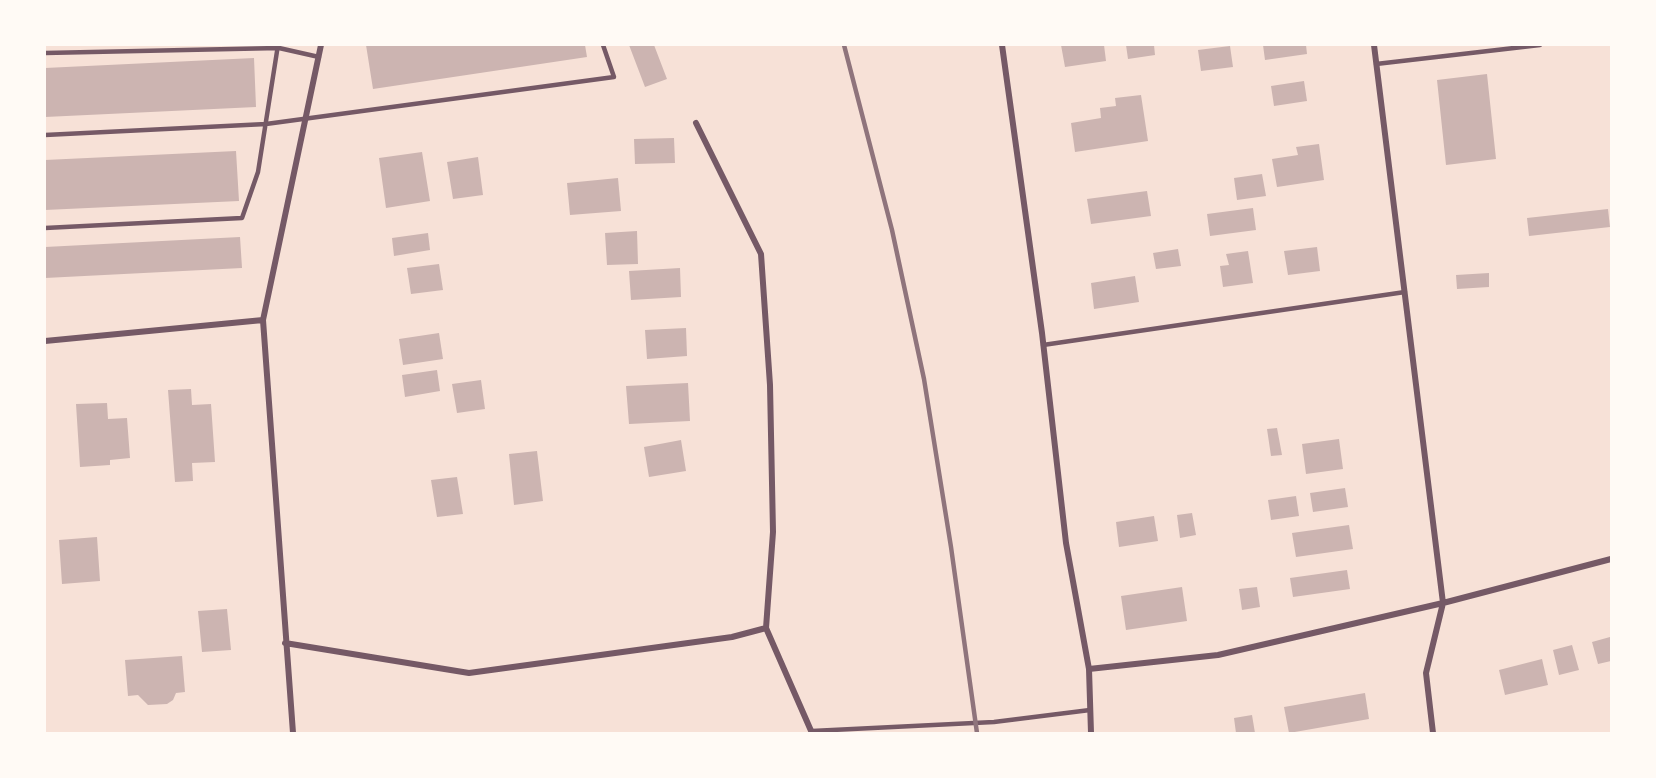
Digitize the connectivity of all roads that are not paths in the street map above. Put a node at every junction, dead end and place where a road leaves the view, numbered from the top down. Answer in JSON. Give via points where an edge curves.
{"nodes":[{"id":1,"x":321,"y":45,"type":"edge"},
{"id":2,"x":603,"y":45,"type":"edge"},
{"id":3,"x":1002,"y":45,"type":"edge"},
{"id":4,"x":1374,"y":45,"type":"edge"},
{"id":5,"x":1540,"y":45,"type":"edge"},
{"id":6,"x":278,"y":46,"type":"edge"},
{"id":7,"x":45,"y":52,"type":"edge"},
{"id":8,"x":319,"y":57,"type":"junction"},
{"id":9,"x":1376,"y":64,"type":"junction"},
{"id":10,"x":306,"y":118,"type":"junction"},
{"id":11,"x":696,"y":123,"type":"dead end"},
{"id":12,"x":266,"y":124,"type":"junction"},
{"id":13,"x":45,"y":135,"type":"edge"},
{"id":14,"x":45,"y":228,"type":"edge"},
{"id":15,"x":1405,"y":292,"type":"junction"},
{"id":16,"x":263,"y":320,"type":"junction"},
{"id":17,"x":45,"y":340,"type":"edge"},
{"id":18,"x":1043,"y":345,"type":"junction"},
{"id":19,"x":1611,"y":559,"type":"edge"},
{"id":20,"x":1443,"y":603,"type":"junction"},
{"id":21,"x":766,"y":628,"type":"junction"},
{"id":22,"x":285,"y":643,"type":"junction"},
{"id":23,"x":1089,"y":669,"type":"junction"},
{"id":24,"x":1090,"y":710,"type":"junction"},
{"id":25,"x":812,"y":732,"type":"edge"},
{"id":26,"x":294,"y":733,"type":"edge"},
{"id":27,"x":1091,"y":733,"type":"edge"},
{"id":28,"x":1433,"y":733,"type":"edge"}],
"edges":[{"from":1,"to":8,"type":"street"},
{"from":2,"to":10,"type":"lane","via":[[614,77]]},
{"from":3,"to":18,"type":"street"},
{"from":4,"to":9,"type":"street"},
{"from":5,"to":9,"type":"lane"},
{"from":6,"to":7,"type":"lane"},
{"from":6,"to":8,"type":"lane"},
{"from":6,"to":12,"type":"lane"},
{"from":8,"to":10,"type":"street"},
{"from":9,"to":15,"type":"street"},
{"from":10,"to":12,"type":"lane"},
{"from":10,"to":16,"type":"street"},
{"from":11,"to":21,"type":"street","via":[[762,254],[773,532]]},
{"from":12,"to":13,"type":"lane"},
{"from":12,"to":14,"type":"lane","via":[[258,172],[242,218]]},
{"from":15,"to":18,"type":"lane"},
{"from":15,"to":20,"type":"street"},
{"from":16,"to":17,"type":"street"},
{"from":16,"to":22,"type":"street"},
{"from":18,"to":23,"type":"street","via":[[1066,543]]},
{"from":19,"to":20,"type":"street"},
{"from":20,"to":23,"type":"street","via":[[1218,655]]},
{"from":20,"to":28,"type":"street","via":[[1426,673]]},
{"from":21,"to":22,"type":"street","via":[[732,637],[469,673]]},
{"from":21,"to":25,"type":"street"},
{"from":22,"to":26,"type":"street"},
{"from":23,"to":24,"type":"street"},
{"from":24,"to":25,"type":"lane","via":[[994,722]]},
{"from":24,"to":27,"type":"street"}]}
